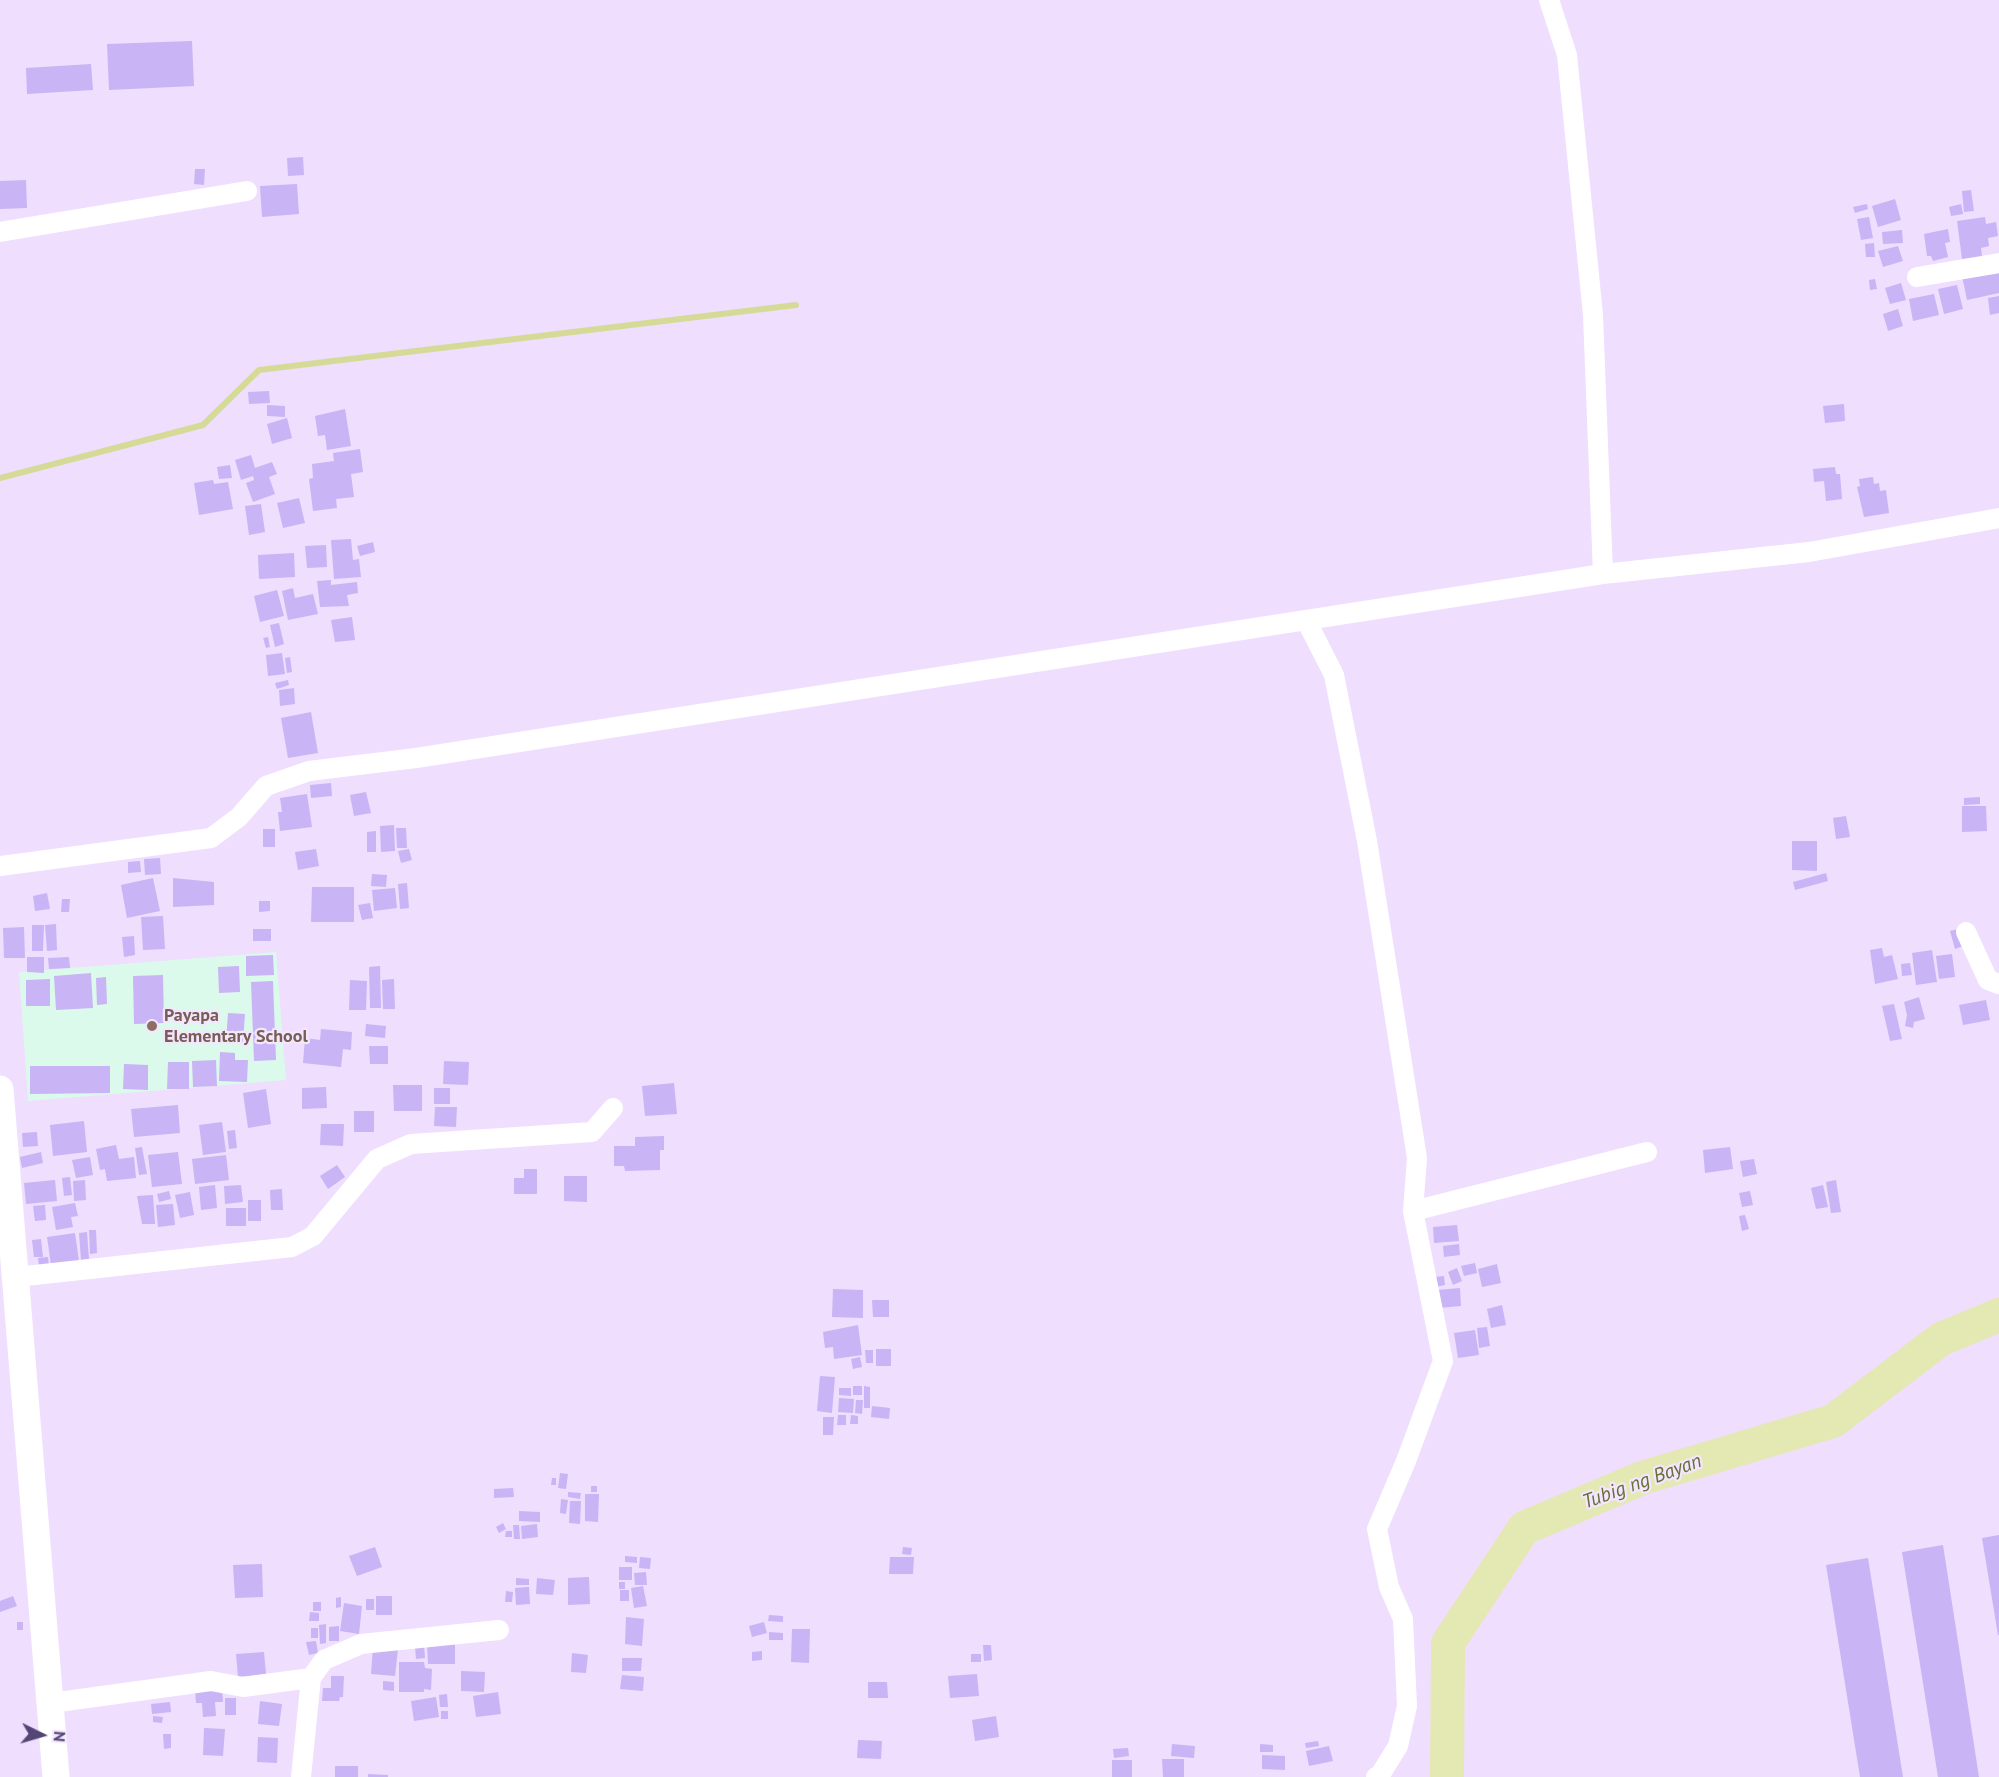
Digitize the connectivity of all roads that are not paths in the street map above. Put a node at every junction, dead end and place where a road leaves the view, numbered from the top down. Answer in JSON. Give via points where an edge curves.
{"nodes":[{"id":1,"x":1549,"y":0,"type":"edge"},
{"id":2,"x":247,"y":192,"type":"dead end"},
{"id":3,"x":0,"y":232,"type":"edge"},
{"id":4,"x":1999,"y":263,"type":"edge"},
{"id":5,"x":1917,"y":278,"type":"dead end"},
{"id":6,"x":1999,"y":518,"type":"edge"},
{"id":7,"x":1604,"y":574,"type":"junction"},
{"id":8,"x":1306,"y":620,"type":"junction"},
{"id":9,"x":0,"y":866,"type":"edge"},
{"id":10,"x":1966,"y":932,"type":"dead end"},
{"id":11,"x":1999,"y":984,"type":"edge"},
{"id":12,"x":0,"y":1089,"type":"edge"},
{"id":13,"x":613,"y":1108,"type":"dead end"},
{"id":14,"x":1647,"y":1152,"type":"dead end"},
{"id":15,"x":1413,"y":1211,"type":"junction"},
{"id":16,"x":16,"y":1277,"type":"junction"},
{"id":17,"x":499,"y":1630,"type":"dead end"},
{"id":18,"x":311,"y":1677,"type":"junction"},
{"id":19,"x":51,"y":1703,"type":"junction"},
{"id":20,"x":56,"y":1777,"type":"edge"},
{"id":21,"x":301,"y":1777,"type":"edge"},
{"id":22,"x":1376,"y":1777,"type":"edge"}],
"edges":[{"from":1,"to":7,"type":"street","via":[[1567,55],[1593,315]]},
{"from":2,"to":3,"type":"street"},
{"from":4,"to":5,"type":"street"},
{"from":6,"to":7,"type":"street","via":[[1809,552]]},
{"from":7,"to":8,"type":"street"},
{"from":8,"to":9,"type":"street","via":[[416,758],[309,771],[266,786],[239,817],[211,838]]},
{"from":8,"to":15,"type":"street","via":[[1334,675],[1367,841],[1417,1158]]},
{"from":10,"to":11,"type":"street","via":[[1988,980]]},
{"from":12,"to":16,"type":"main road"},
{"from":13,"to":16,"type":"street","via":[[592,1132],[411,1144],[378,1159],[313,1236],[292,1247]]},
{"from":14,"to":15,"type":"street"},
{"from":15,"to":22,"type":"street","via":[[1443,1361],[1377,1529],[1389,1587],[1402,1618],[1407,1706],[1398,1746]]},
{"from":16,"to":19,"type":"main road"},
{"from":17,"to":18,"type":"street","via":[[361,1644],[324,1660]]},
{"from":18,"to":19,"type":"street","via":[[243,1688],[211,1681]]},
{"from":18,"to":21,"type":"street"},
{"from":19,"to":20,"type":"main road"}]}
